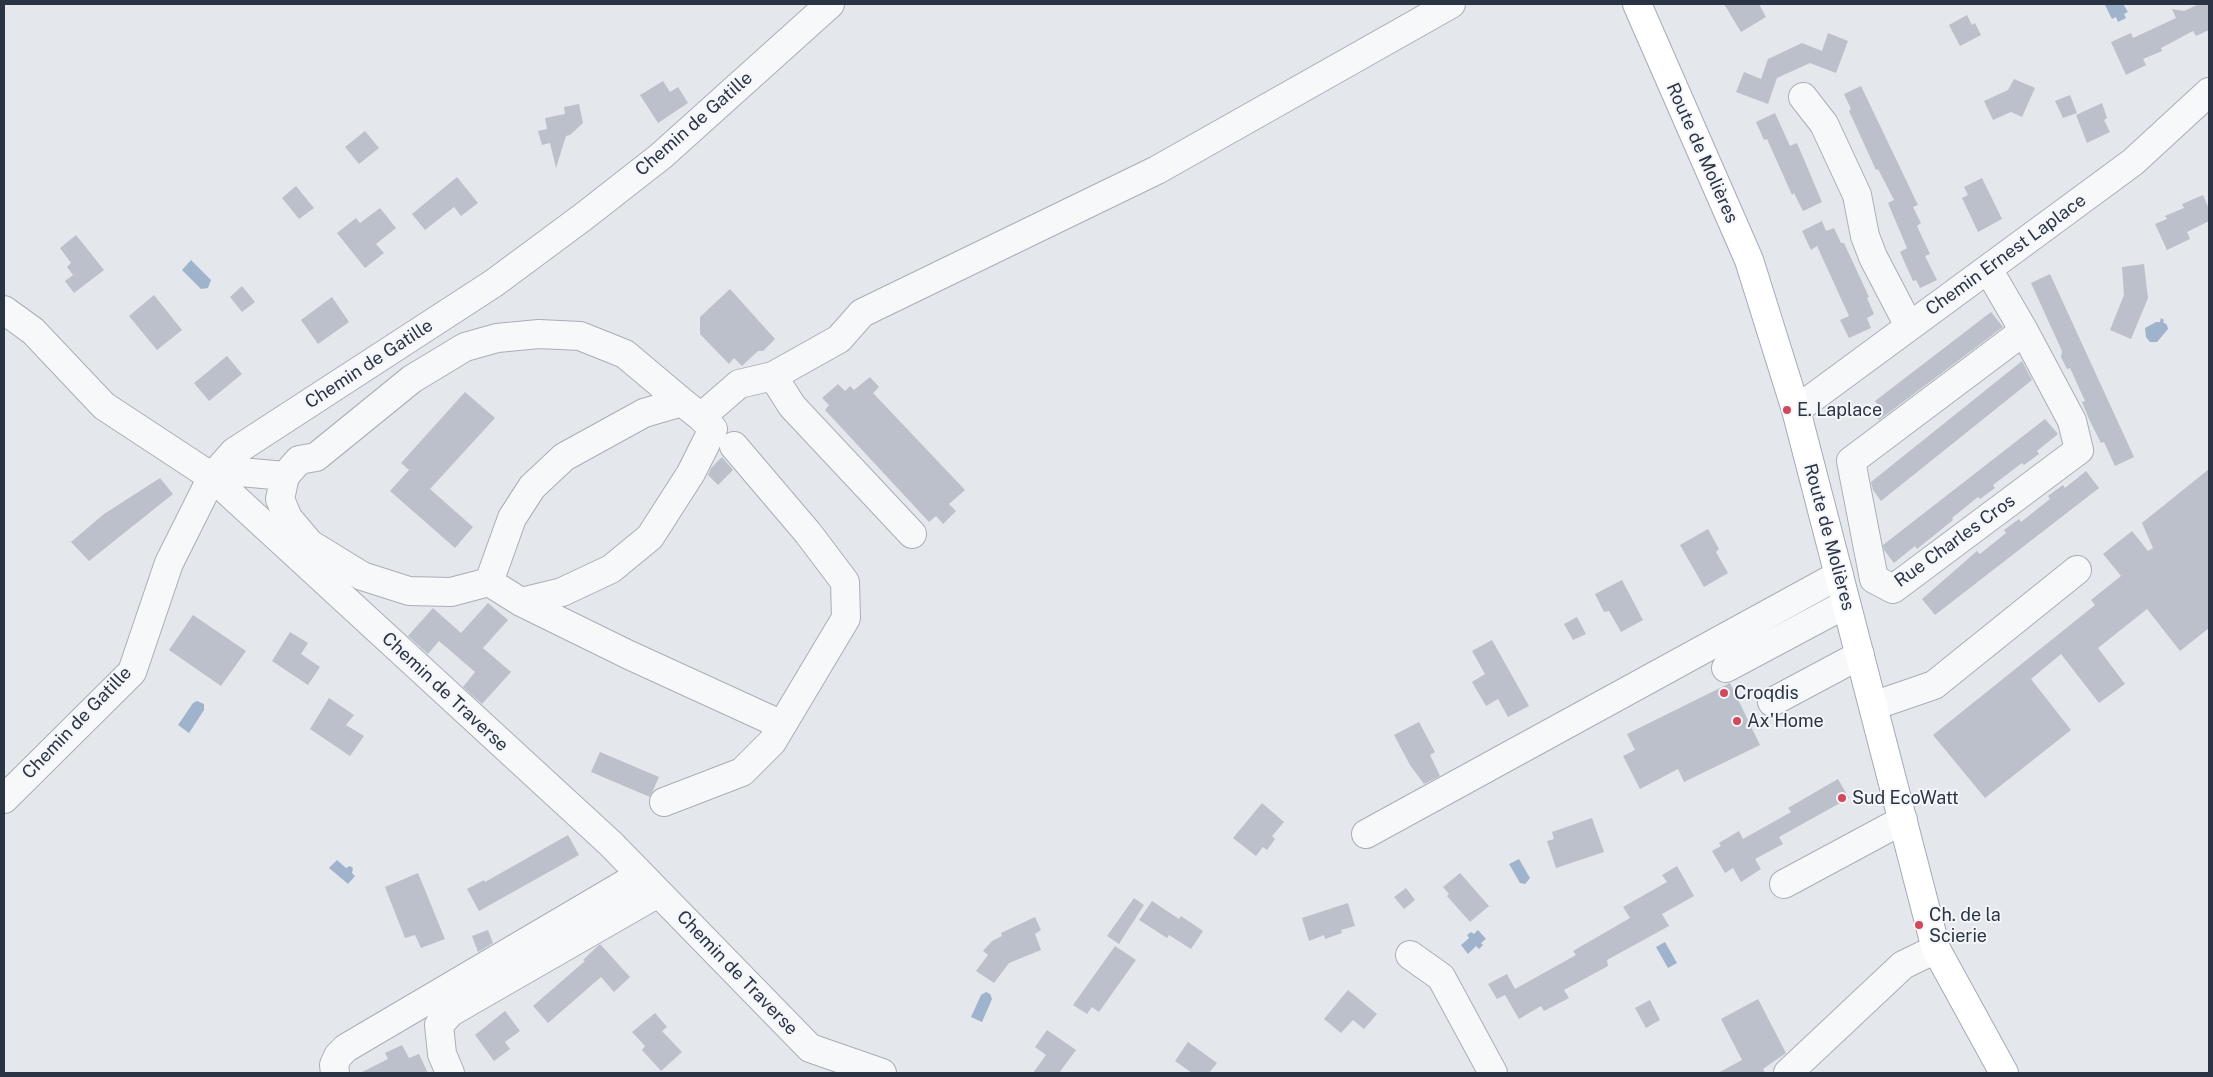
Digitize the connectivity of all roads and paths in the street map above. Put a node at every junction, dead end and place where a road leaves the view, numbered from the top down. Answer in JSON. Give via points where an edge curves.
{"nodes":[{"id":1,"x":830,"y":4,"type":"edge"},
{"id":2,"x":1451,"y":4,"type":"edge"},
{"id":3,"x":1637,"y":4,"type":"edge"},
{"id":4,"x":2209,"y":92,"type":"edge"},
{"id":5,"x":1803,"y":97,"type":"dead end"},
{"id":6,"x":1988,"y":268,"type":"junction"},
{"id":7,"x":4,"y":310,"type":"edge"},
{"id":8,"x":1909,"y":326,"type":"junction"},
{"id":9,"x":2024,"y":331,"type":"junction"},
{"id":10,"x":773,"y":376,"type":"junction"},
{"id":11,"x":1796,"y":410,"type":"junction"},
{"id":12,"x":698,"y":416,"type":"junction"},
{"id":13,"x":215,"y":474,"type":"junction"},
{"id":14,"x":285,"y":476,"type":"junction"},
{"id":15,"x":912,"y":534,"type":"dead end"},
{"id":16,"x":2077,"y":570,"type":"dead end"},
{"id":17,"x":1839,"y":576,"type":"junction"},
{"id":18,"x":489,"y":582,"type":"junction"},
{"id":19,"x":521,"y":602,"type":"junction"},
{"id":20,"x":1846,"y":604,"type":"junction"},
{"id":21,"x":1860,"y":654,"type":"junction"},
{"id":22,"x":1726,"y":668,"type":"dead end"},
{"id":23,"x":1772,"y":702,"type":"dead end"},
{"id":24,"x":1873,"y":706,"type":"junction"},
{"id":25,"x":782,"y":725,"type":"junction"},
{"id":26,"x":4,"y":798,"type":"edge"},
{"id":27,"x":664,"y":802,"type":"dead end"},
{"id":28,"x":1902,"y":820,"type":"junction"},
{"id":29,"x":1366,"y":834,"type":"dead end"},
{"id":30,"x":649,"y":884,"type":"junction"},
{"id":31,"x":1784,"y":884,"type":"dead end"},
{"id":32,"x":1936,"y":949,"type":"junction"},
{"id":33,"x":1410,"y":955,"type":"dead end"},
{"id":34,"x":334,"y":1073,"type":"edge"},
{"id":35,"x":450,"y":1073,"type":"edge"},
{"id":36,"x":882,"y":1073,"type":"edge"},
{"id":37,"x":1492,"y":1073,"type":"edge"},
{"id":38,"x":1788,"y":1073,"type":"edge"},
{"id":39,"x":2004,"y":1073,"type":"edge"}],
"edges":[{"from":1,"to":13,"type":"street","name":"Chemin de Gatille","via":[[661,156],[494,282],[234,452]]},
{"from":2,"to":10,"type":"street","via":[[1157,170],[862,313],[839,339]]},
{"from":3,"to":11,"type":"main road","name":"Route de Molières","via":[[1749,260]]},
{"from":4,"to":6,"type":"street","name":"Chemin Ernest Laplace","via":[[2133,162]]},
{"from":5,"to":8,"type":"street","via":[[1824,124],[1857,196],[1872,257]]},
{"from":6,"to":8,"type":"street","name":"Chemin Ernest Laplace"},
{"from":6,"to":9,"type":"street","name":"Rue Charles Cros"},
{"from":7,"to":13,"type":"street","name":"Chemin de Traverse","via":[[33,331],[104,406]]},
{"from":8,"to":11,"type":"street","name":"Chemin Ernest Laplace"},
{"from":9,"to":9,"type":"street","name":"Rue Charles Cros","via":[[2072,421],[2079,450],[1893,589],[1874,579],[1851,461]]},
{"from":10,"to":12,"type":"street","via":[[738,384]]},
{"from":10,"to":15,"type":"street","via":[[792,406]]},
{"from":11,"to":17,"type":"main road","name":"Route de Molières"},
{"from":12,"to":14,"type":"street","via":[[626,354],[580,336],[538,334],[497,338],[465,347],[412,379],[316,457],[299,460]]},
{"from":12,"to":18,"type":"street","via":[[644,413],[564,456],[532,487],[512,518]]},
{"from":12,"to":19,"type":"street","via":[[691,473],[650,537],[612,569],[562,592]]},
{"from":12,"to":25,"type":"street","via":[[740,441],[845,582],[846,618]]},
{"from":13,"to":14,"type":"street"},
{"from":13,"to":26,"type":"street","name":"Chemin de Gatille","via":[[169,563],[132,672]]},
{"from":13,"to":30,"type":"street","name":"Chemin de Traverse","via":[[604,838]]},
{"from":14,"to":18,"type":"street","via":[[280,499],[288,518],[310,544],[362,576],[409,591],[451,592]]},
{"from":16,"to":24,"type":"street","via":[[1934,684]]},
{"from":17,"to":20,"type":"main road","name":"Route de Molières"},
{"from":17,"to":29,"type":"street"},
{"from":18,"to":19,"type":"street"},
{"from":19,"to":25,"type":"street"},
{"from":20,"to":21,"type":"main road","name":"Route de Molières"},
{"from":20,"to":22,"type":"street"},
{"from":21,"to":23,"type":"street"},
{"from":21,"to":24,"type":"main road","name":"Route de Molières"},
{"from":24,"to":28,"type":"main road","name":"Route de Molières"},
{"from":25,"to":27,"type":"street","via":[[772,742],[742,772]]},
{"from":28,"to":31,"type":"street"},
{"from":28,"to":32,"type":"main road","name":"Route de Molières"},
{"from":30,"to":34,"type":"street","via":[[346,1048],[338,1056]]},
{"from":30,"to":35,"type":"street","via":[[451,1012],[439,1025],[442,1054]]},
{"from":30,"to":36,"type":"street","name":"Chemin de Traverse","via":[[810,1048]]},
{"from":32,"to":38,"type":"street","via":[[1903,966]]},
{"from":32,"to":39,"type":"main road","name":"Route de Molières"},
{"from":33,"to":37,"type":"street","via":[[1441,977]]}]}
